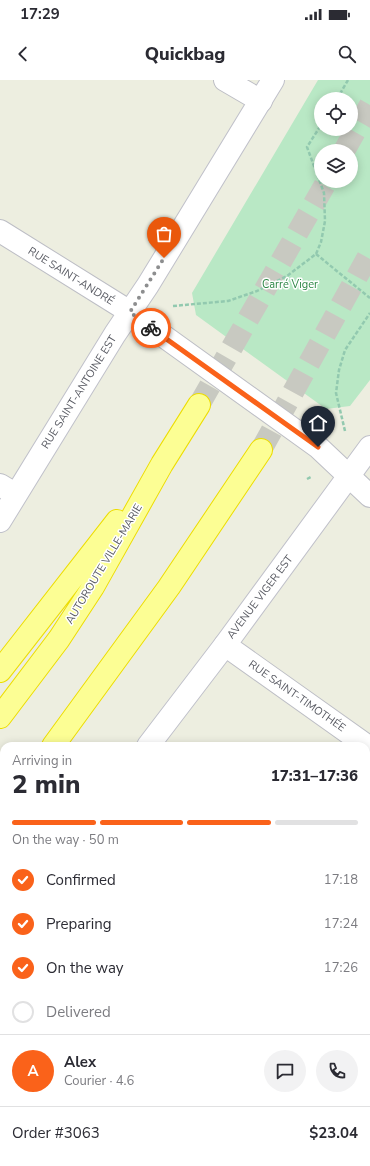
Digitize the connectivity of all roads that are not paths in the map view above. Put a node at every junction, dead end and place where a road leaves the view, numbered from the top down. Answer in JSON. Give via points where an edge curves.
{"nodes":[{"id":1,"x":225,"y":80,"type":"edge"},
{"id":2,"x":273,"y":80,"type":"edge"},
{"id":3,"x":261,"y":101,"type":"junction"},
{"id":4,"x":0,"y":231,"type":"edge"},
{"id":5,"x":130,"y":312,"type":"junction"},
{"id":6,"x":199,"y":404,"type":"tunnel mouth"},
{"id":7,"x":370,"y":447,"type":"edge"},
{"id":8,"x":261,"y":450,"type":"tunnel mouth"},
{"id":9,"x":162,"y":464,"type":"junction"},
{"id":10,"x":349,"y":476,"type":"junction"},
{"id":11,"x":8,"y":489,"type":"edge"},
{"id":12,"x":370,"y":496,"type":"edge"},
{"id":13,"x":0,"y":521,"type":"edge"},
{"id":14,"x":225,"y":644,"type":"junction"},
{"id":15,"x":0,"y":671,"type":"edge"},
{"id":16,"x":0,"y":718,"type":"edge"},
{"id":17,"x":56,"y":742,"type":"edge"},
{"id":18,"x":151,"y":742,"type":"edge"},
{"id":19,"x":362,"y":742,"type":"edge"}],
"edges":[{"from":1,"to":3,"type":"main road"},
{"from":2,"to":3,"type":"main road","name":"RUE SAINT-ANTOINE EST"},
{"from":3,"to":5,"type":"main road","name":"RUE SAINT-ANTOINE EST"},
{"from":4,"to":5,"type":"main road","name":"RUE SAINT-ANDRÉ"},
{"from":5,"to":10,"type":"main road","name":"RUE SAINT-ANDRÉ","via":[[318,447]]},
{"from":5,"to":11,"type":"main road","name":"RUE SAINT-ANTOINE EST"},
{"from":6,"to":9,"type":"highway","name":"AUTOROUTE VILLE-MARIE"},
{"from":7,"to":10,"type":"main road","name":"AVENUE VIGER EST"},
{"from":8,"to":17,"type":"highway","via":[[169,587]]},
{"from":9,"to":15,"type":"highway"},
{"from":9,"to":16,"type":"highway","name":"AUTOROUTE VILLE-MARIE","via":[[88,594],[59,639]]},
{"from":10,"to":12,"type":"main road","name":"RUE SAINT-ANDRÉ"},
{"from":10,"to":14,"type":"main road","name":"AVENUE VIGER EST"},
{"from":11,"to":13,"type":"main road","name":"RUE SAINT-ANTOINE EST"},
{"from":14,"to":18,"type":"main road","name":"AVENUE VIGER EST"},
{"from":14,"to":19,"type":"main road","name":"RUE SAINT-TIMOTHÉE"}]}
